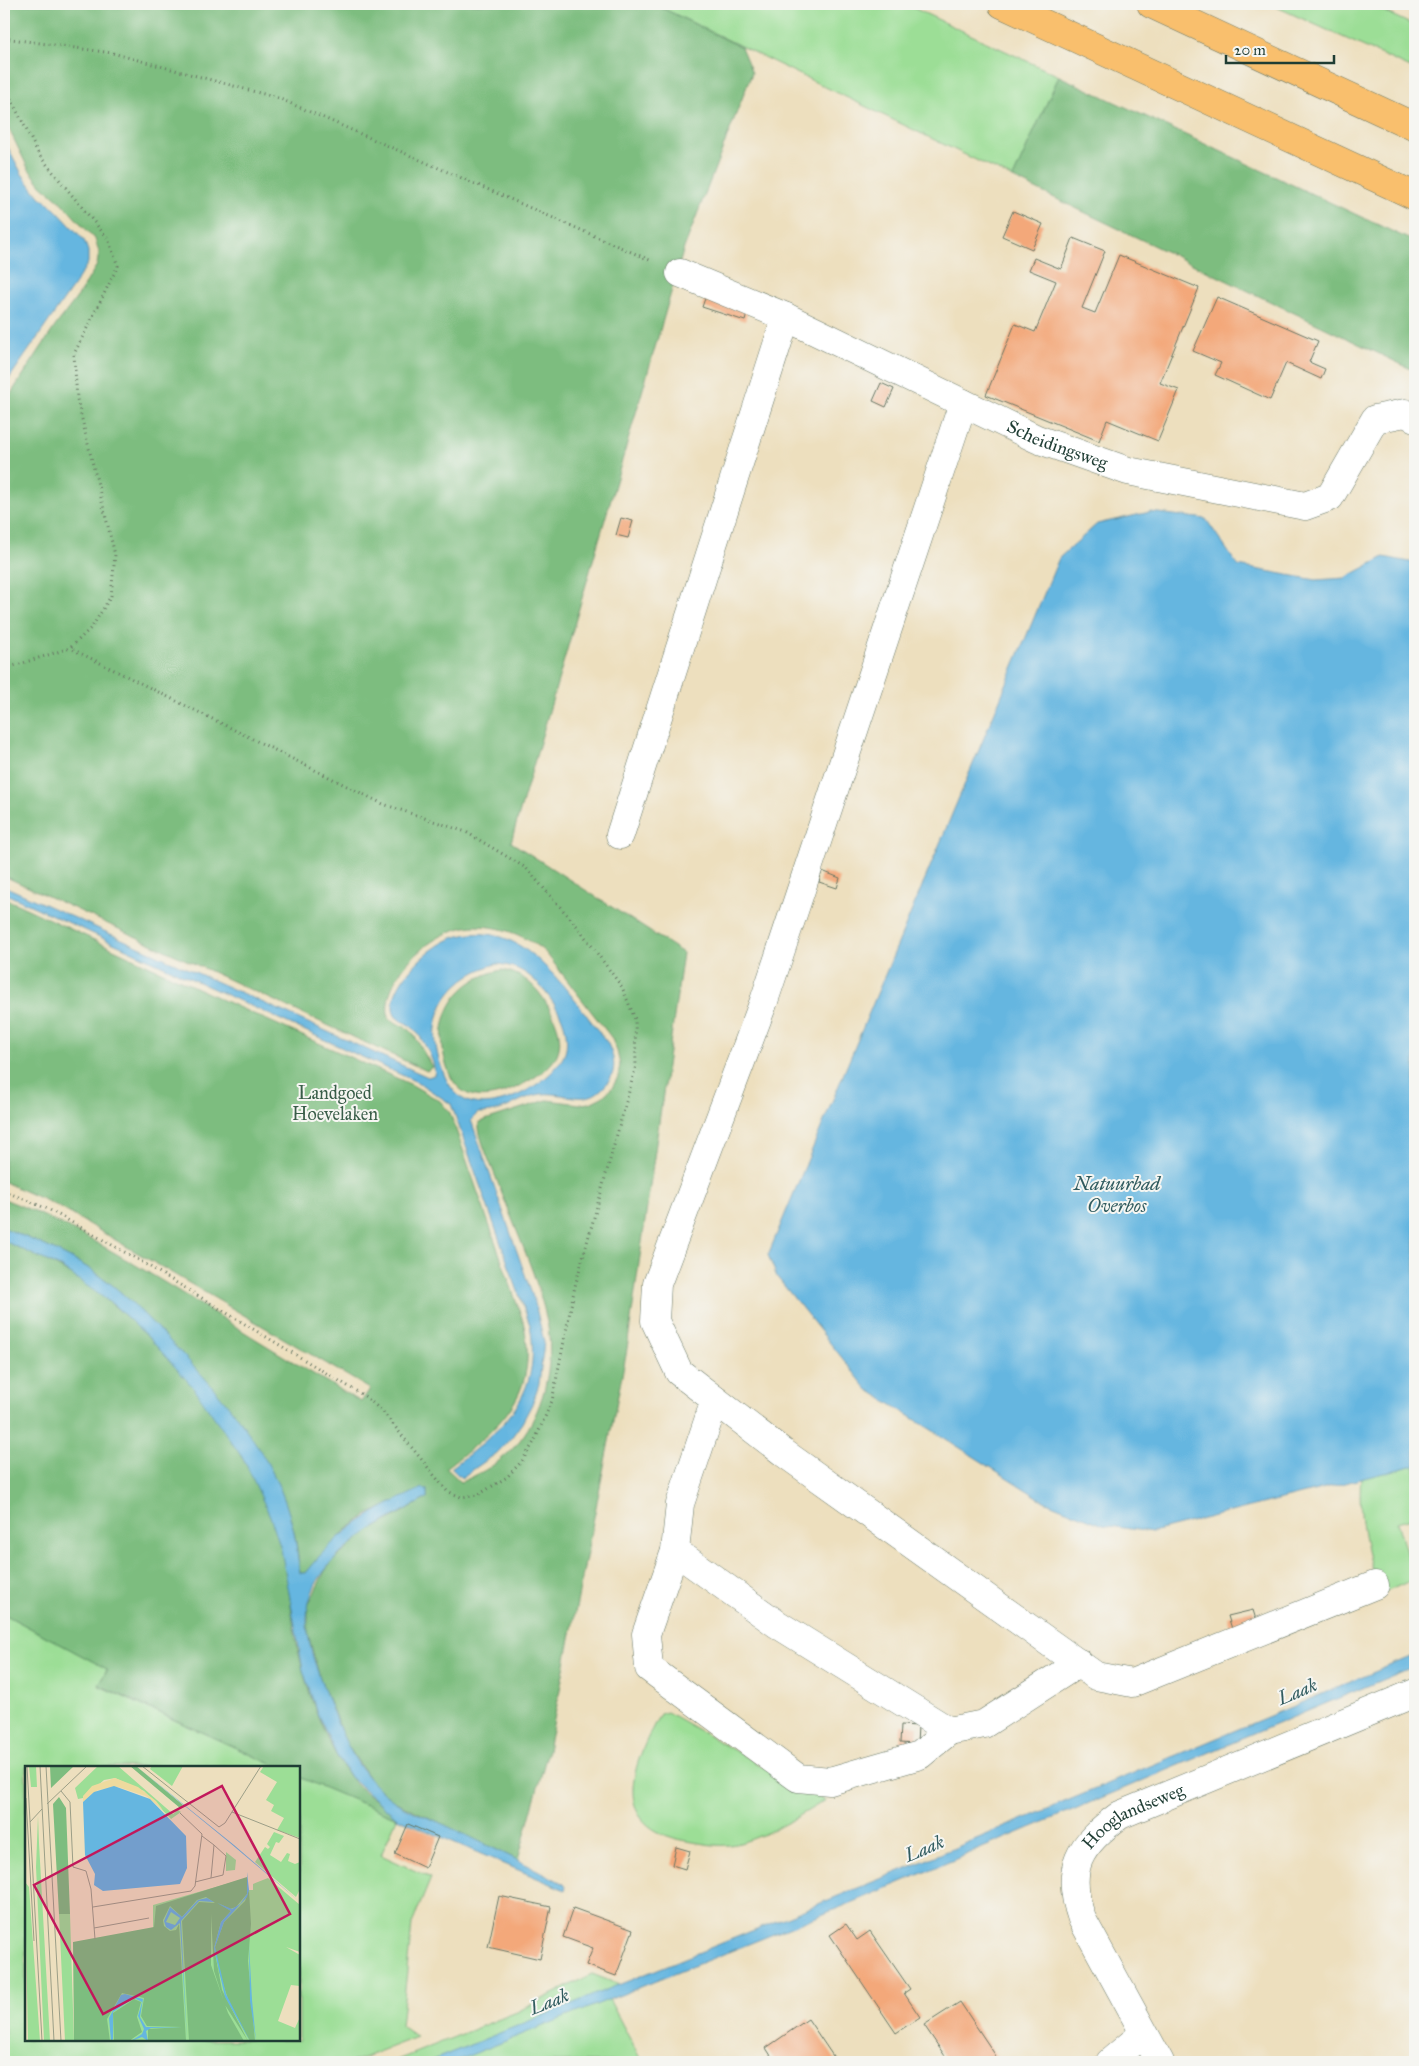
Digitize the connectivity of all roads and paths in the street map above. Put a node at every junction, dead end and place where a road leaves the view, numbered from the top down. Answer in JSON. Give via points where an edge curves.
{"nodes":[{"id":1,"x":1002,"y":4,"type":"edge"},
{"id":2,"x":1151,"y":4,"type":"edge"},
{"id":3,"x":4,"y":38,"type":"edge"},
{"id":4,"x":4,"y":85,"type":"edge"},
{"id":5,"x":1415,"y":127,"type":"edge"},
{"id":6,"x":1415,"y":196,"type":"edge"},
{"id":7,"x":680,"y":273,"type":"joint"},
{"id":8,"x":786,"y":317,"type":"junction"},
{"id":9,"x":963,"y":403,"type":"junction"},
{"id":10,"x":1415,"y":418,"type":"edge"},
{"id":11,"x":70,"y":648,"type":"junction"},
{"id":12,"x":4,"y":669,"type":"edge"},
{"id":13,"x":620,"y":835,"type":"dead end"},
{"id":14,"x":4,"y":1191,"type":"edge"},
{"id":15,"x":715,"y":1400,"type":"junction"},
{"id":16,"x":675,"y":1551,"type":"junction"},
{"id":17,"x":1375,"y":1585,"type":"dead end"},
{"id":18,"x":1079,"y":1663,"type":"junction"},
{"id":19,"x":1415,"y":1693,"type":"edge"},
{"id":20,"x":948,"y":1731,"type":"junction"},
{"id":21,"x":1143,"y":2034,"type":"junction"},
{"id":22,"x":1110,"y":2062,"type":"edge"},
{"id":23,"x":1160,"y":2062,"type":"edge"}],
"edges":[{"from":1,"to":6,"type":"highway"},
{"from":2,"to":5,"type":"highway"},
{"from":3,"to":7,"type":"path","via":[[112,53],[278,98]]},
{"from":4,"to":11,"type":"path","via":[[39,155],[108,239],[118,266],[74,354],[78,399],[115,555],[110,596],[92,627]]},
{"from":7,"to":8,"type":"street","name":"Scheidingsweg"},
{"from":8,"to":9,"type":"street","name":"Scheidingsweg"},
{"from":8,"to":13,"type":"street"},
{"from":9,"to":10,"type":"street","name":"Scheidingsweg","via":[[1036,439],[1128,471],[1305,506],[1330,497],[1375,419],[1405,412]]},
{"from":9,"to":15,"type":"street","via":[[764,1001],[657,1284],[655,1321],[679,1372]]},
{"from":11,"to":12,"type":"path"},
{"from":11,"to":14,"type":"path","via":[[382,804],[466,832],[526,868],[577,926],[622,988],[635,1019],[636,1066],[575,1286],[552,1401],[544,1423],[522,1461],[507,1477],[478,1495],[461,1497],[447,1491],[383,1412],[366,1397],[129,1254],[48,1209]]},
{"from":15,"to":16,"type":"street","via":[[680,1504]]},
{"from":15,"to":18,"type":"street","via":[[792,1459]]},
{"from":16,"to":20,"type":"street","via":[[777,1624]]},
{"from":16,"to":20,"type":"street","via":[[646,1634],[649,1668],[798,1778],[830,1781],[920,1755]]},
{"from":17,"to":18,"type":"street","via":[[1132,1683],[1096,1676]]},
{"from":18,"to":20,"type":"street","via":[[984,1724]]},
{"from":19,"to":21,"type":"street","name":"Hooglandseweg","via":[[1120,1815],[1090,1841],[1078,1857],[1075,1870],[1077,1904]]},
{"from":21,"to":22,"type":"street"},
{"from":21,"to":23,"type":"street","name":"Hooglandseweg"}]}
